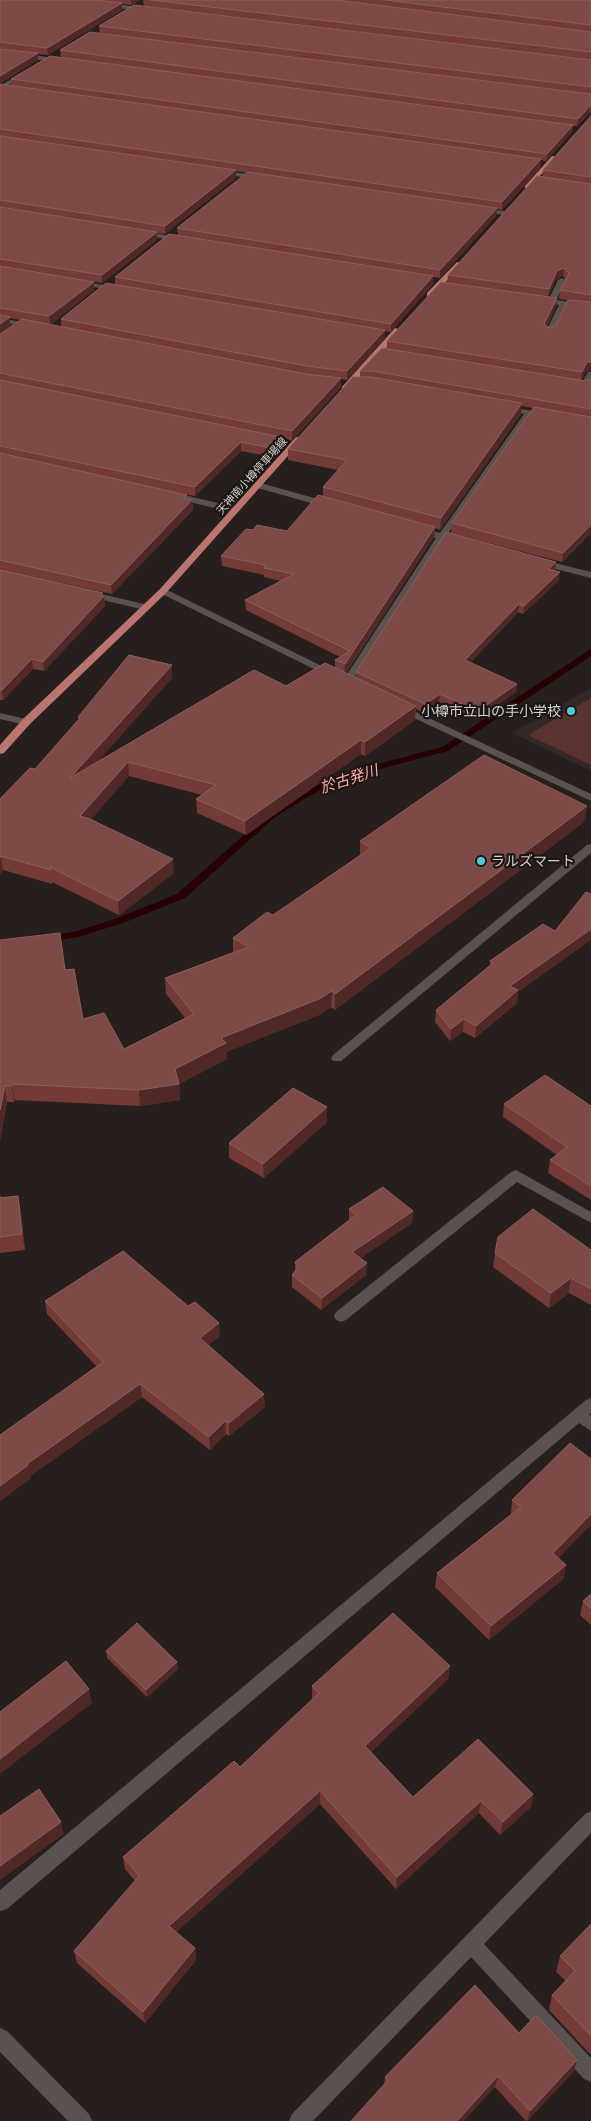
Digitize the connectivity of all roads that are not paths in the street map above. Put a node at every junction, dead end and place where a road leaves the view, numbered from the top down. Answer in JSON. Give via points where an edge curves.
{"nodes":[{"id":1,"x":140,"y":4,"type":"edge"},
{"id":2,"x":104,"y":5,"type":"edge"},
{"id":3,"x":133,"y":8,"type":"junction"},
{"id":4,"x":153,"y":11,"type":"edge"},
{"id":5,"x":126,"y":13,"type":"edge"},
{"id":6,"x":0,"y":52,"type":"edge"},
{"id":7,"x":57,"y":54,"type":"edge"},
{"id":8,"x":49,"y":59,"type":"junction"},
{"id":9,"x":68,"y":62,"type":"edge"},
{"id":10,"x":41,"y":64,"type":"edge"},
{"id":11,"x":32,"y":69,"type":"edge"},
{"id":12,"x":0,"y":88,"type":"edge"},
{"id":13,"x":10,"y":90,"type":"edge"},
{"id":14,"x":561,"y":150,"type":"edge"},
{"id":15,"x":538,"y":163,"type":"edge"},
{"id":16,"x":548,"y":164,"type":"junction"},
{"id":17,"x":216,"y":172,"type":"edge"},
{"id":18,"x":246,"y":176,"type":"junction"},
{"id":19,"x":265,"y":179,"type":"edge"},
{"id":20,"x":534,"y":180,"type":"junction"},
{"id":21,"x":543,"y":181,"type":"edge"},
{"id":22,"x":238,"y":182,"type":"edge"},
{"id":23,"x":522,"y":193,"type":"edge"},
{"id":24,"x":475,"y":209,"type":"edge"},
{"id":25,"x":507,"y":210,"type":"joint"},
{"id":26,"x":498,"y":220,"type":"edge"},
{"id":27,"x":128,"y":231,"type":"edge"},
{"id":28,"x":176,"y":231,"type":"edge"},
{"id":29,"x":168,"y":237,"type":"junction"},
{"id":30,"x":187,"y":240,"type":"edge"},
{"id":31,"x":161,"y":243,"type":"edge"},
{"id":32,"x":466,"y":254,"type":"edge"},
{"id":33,"x":562,"y":280,"type":"edge"},
{"id":34,"x":66,"y":281,"type":"edge"},
{"id":35,"x":111,"y":282,"type":"edge"},
{"id":36,"x":104,"y":287,"type":"junction"},
{"id":37,"x":124,"y":290,"type":"edge"},
{"id":38,"x":97,"y":293,"type":"edge"},
{"id":39,"x":532,"y":299,"type":"edge"},
{"id":40,"x":425,"y":300,"type":"edge"},
{"id":41,"x":551,"y":302,"type":"junction"},
{"id":42,"x":564,"y":303,"type":"junction"},
{"id":43,"x":591,"y":307,"type":"edge"},
{"id":44,"x":0,"y":320,"type":"edge"},
{"id":45,"x":406,"y":322,"type":"edge"},
{"id":46,"x":43,"y":328,"type":"edge"},
{"id":47,"x":550,"y":333,"type":"edge"},
{"id":48,"x":384,"y":334,"type":"edge"},
{"id":49,"x":393,"y":336,"type":"junction"},
{"id":50,"x":378,"y":352,"type":"junction"},
{"id":51,"x":388,"y":354,"type":"edge"},
{"id":52,"x":591,"y":374,"type":"edge"},
{"id":53,"x":565,"y":383,"type":"edge"},
{"id":54,"x":345,"y":384,"type":"junction"},
{"id":55,"x":364,"y":384,"type":"edge"},
{"id":56,"x":337,"y":398,"type":"edge"},
{"id":57,"x":492,"y":406,"type":"edge"},
{"id":58,"x":529,"y":412,"type":"junction"},
{"id":59,"x":556,"y":416,"type":"edge"},
{"id":60,"x":307,"y":432,"type":"edge"},
{"id":61,"x":285,"y":443,"type":"edge"},
{"id":62,"x":294,"y":445,"type":"junction"},
{"id":63,"x":257,"y":485,"type":"junction"},
{"id":64,"x":161,"y":493,"type":"edge"},
{"id":65,"x":340,"y":508,"type":"edge"},
{"id":66,"x":236,"y":510,"type":"junction"},
{"id":67,"x":405,"y":526,"type":"edge"},
{"id":68,"x":442,"y":536,"type":"junction"},
{"id":69,"x":470,"y":544,"type":"edge"},
{"id":70,"x":526,"y":558,"type":"edge"},
{"id":71,"x":591,"y":575,"type":"edge"},
{"id":72,"x":163,"y":591,"type":"junction"},
{"id":73,"x":78,"y":592,"type":"edge"},
{"id":74,"x":145,"y":607,"type":"junction"},
{"id":75,"x":391,"y":703,"type":"edge"},
{"id":76,"x":0,"y":716,"type":"edge"},
{"id":77,"x":26,"y":722,"type":"junction"},
{"id":78,"x":0,"y":751,"type":"edge"},
{"id":79,"x":591,"y":798,"type":"edge"},
{"id":80,"x":591,"y":847,"type":"edge"},
{"id":81,"x":338,"y":1058,"type":"dead end"},
{"id":82,"x":591,"y":1218,"type":"edge"},
{"id":83,"x":341,"y":1316,"type":"dead end"},
{"id":84,"x":587,"y":1414,"type":"edge"},
{"id":85,"x":591,"y":1820,"type":"edge"},
{"id":86,"x":0,"y":1902,"type":"edge"},
{"id":87,"x":471,"y":1944,"type":"junction"},
{"id":88,"x":0,"y":2038,"type":"edge"},
{"id":89,"x":591,"y":2072,"type":"edge"},
{"id":90,"x":82,"y":2121,"type":"edge"},
{"id":91,"x":299,"y":2121,"type":"edge"}],
"edges":[{"from":1,"to":3,"type":"street"},
{"from":2,"to":3,"type":"street"},
{"from":3,"to":4,"type":"street"},
{"from":3,"to":5,"type":"street"},
{"from":6,"to":8,"type":"street"},
{"from":7,"to":8,"type":"street"},
{"from":8,"to":9,"type":"street"},
{"from":8,"to":10,"type":"street"},
{"from":11,"to":12,"type":"street"},
{"from":12,"to":13,"type":"street"},
{"from":14,"to":16,"type":"main road"},
{"from":15,"to":16,"type":"street"},
{"from":16,"to":20,"type":"main road"},
{"from":17,"to":18,"type":"street"},
{"from":18,"to":19,"type":"street"},
{"from":18,"to":22,"type":"street"},
{"from":20,"to":21,"type":"street"},
{"from":20,"to":23,"type":"main road"},
{"from":24,"to":25,"type":"street"},
{"from":25,"to":26,"type":"main road"},
{"from":27,"to":29,"type":"street"},
{"from":28,"to":29,"type":"street"},
{"from":29,"to":30,"type":"street"},
{"from":29,"to":31,"type":"street"},
{"from":32,"to":40,"type":"main road"},
{"from":33,"to":41,"type":"street"},
{"from":34,"to":36,"type":"street"},
{"from":35,"to":36,"type":"street"},
{"from":36,"to":37,"type":"street"},
{"from":36,"to":38,"type":"street"},
{"from":39,"to":41,"type":"street"},
{"from":41,"to":42,"type":"street"},
{"from":42,"to":43,"type":"street"},
{"from":42,"to":47,"type":"street"},
{"from":44,"to":46,"type":"street","via":[[17,326]]},
{"from":45,"to":49,"type":"main road"},
{"from":48,"to":49,"type":"street"},
{"from":49,"to":50,"type":"main road"},
{"from":50,"to":51,"type":"street"},
{"from":50,"to":54,"type":"main road"},
{"from":52,"to":53,"type":"street","via":[[585,386]]},
{"from":54,"to":55,"type":"street"},
{"from":54,"to":56,"type":"main road"},
{"from":57,"to":58,"type":"street"},
{"from":58,"to":59,"type":"street"},
{"from":58,"to":68,"type":"street"},
{"from":60,"to":62,"type":"main road","name":"天神南小樽停車場線"},
{"from":61,"to":62,"type":"street"},
{"from":62,"to":63,"type":"main road","name":"天神南小樽停車場線"},
{"from":63,"to":65,"type":"street"},
{"from":63,"to":66,"type":"main road","name":"天神南小樽停車場線"},
{"from":64,"to":66,"type":"street"},
{"from":66,"to":72,"type":"main road","name":"天神南小樽停車場線"},
{"from":67,"to":68,"type":"street"},
{"from":68,"to":69,"type":"street"},
{"from":68,"to":72,"type":"street","via":[[352,684]]},
{"from":70,"to":71,"type":"street"},
{"from":72,"to":74,"type":"main road","name":"天神南小樽停車場線"},
{"from":73,"to":74,"type":"street"},
{"from":74,"to":77,"type":"main road","name":"天神南小樽停車場線"},
{"from":75,"to":79,"type":"street"},
{"from":76,"to":77,"type":"street"},
{"from":77,"to":78,"type":"main road","name":"天神南小樽停車場線"},
{"from":80,"to":81,"type":"street"},
{"from":82,"to":83,"type":"street","via":[[516,1174]]},
{"from":84,"to":86,"type":"street"},
{"from":85,"to":87,"type":"street"},
{"from":87,"to":89,"type":"street"},
{"from":87,"to":91,"type":"street"},
{"from":88,"to":90,"type":"street"}]}
